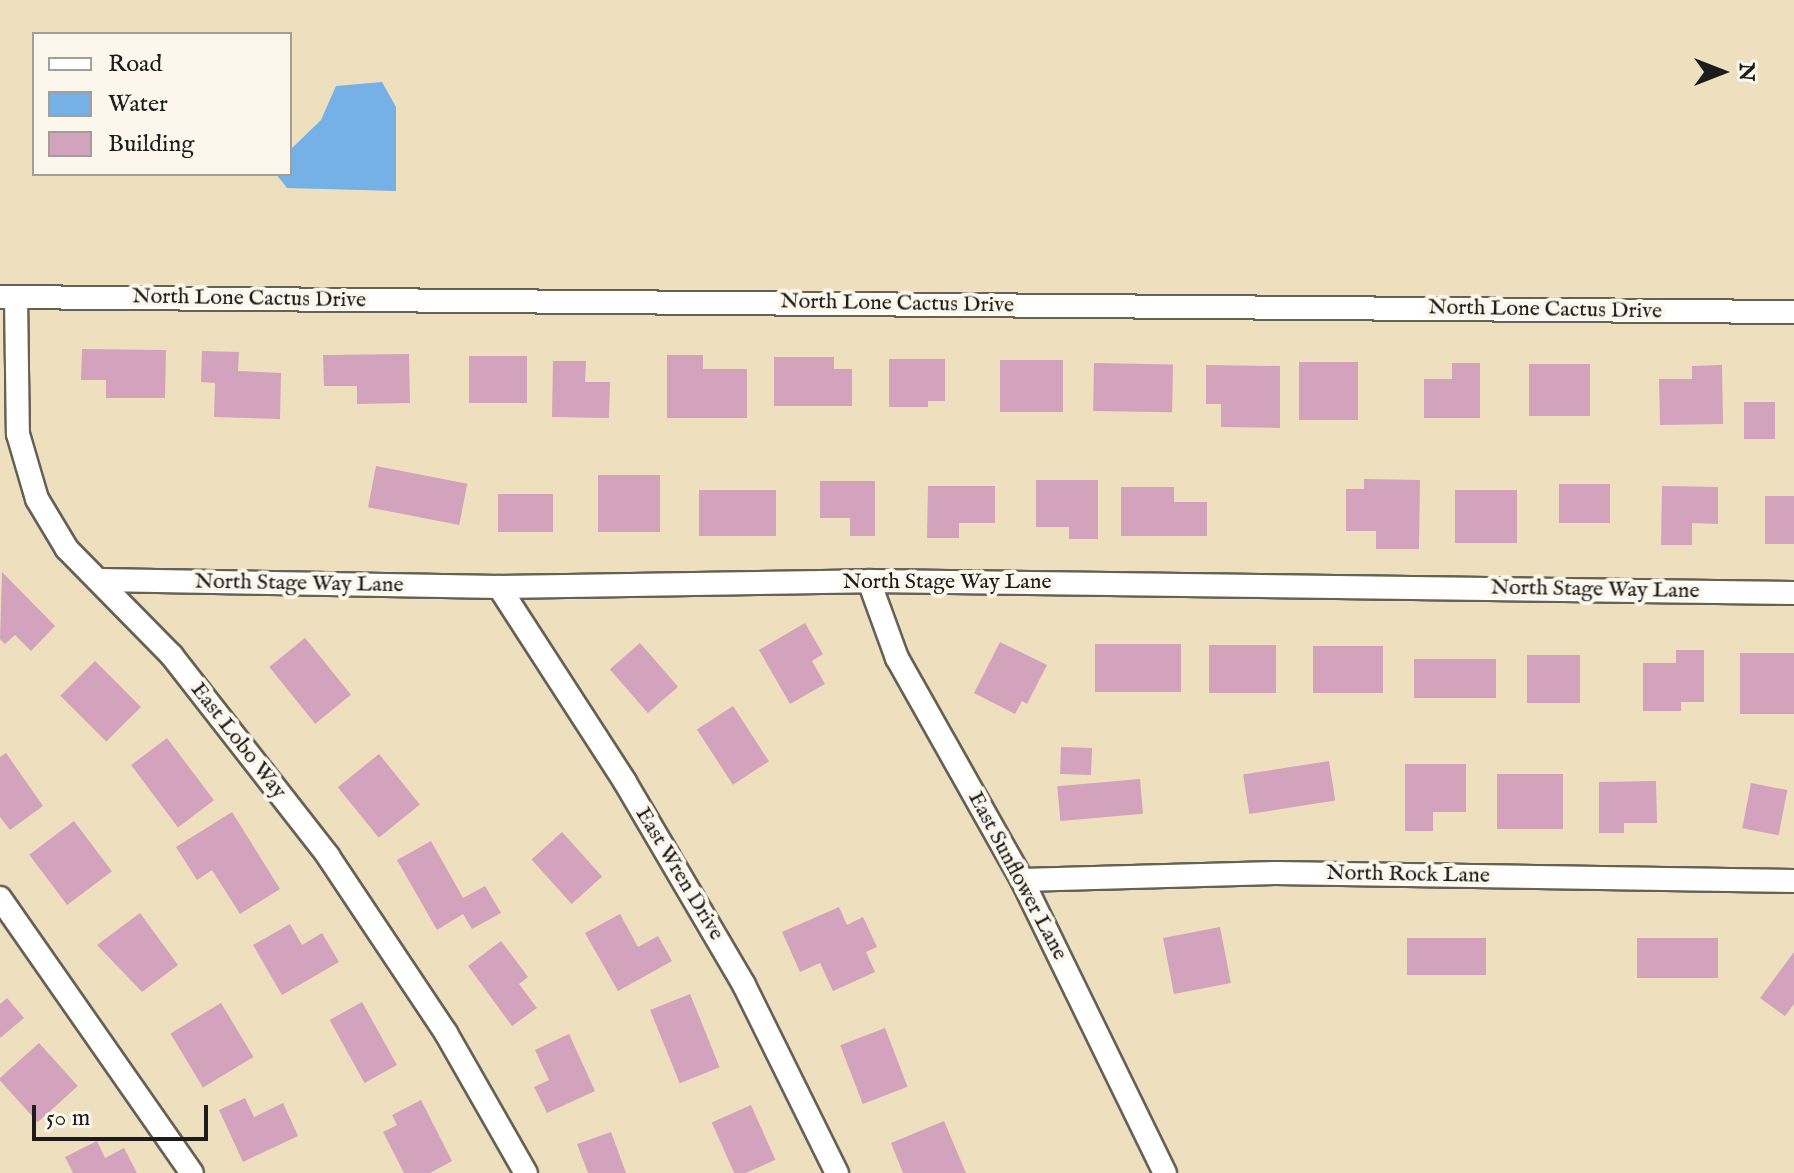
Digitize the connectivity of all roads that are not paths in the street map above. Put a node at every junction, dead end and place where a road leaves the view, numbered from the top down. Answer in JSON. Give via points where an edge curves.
{"nodes":[{"id":1,"x":8,"y":297,"type":"edge"},
{"id":2,"x":1794,"y":312,"type":"edge"},
{"id":3,"x":100,"y":580,"type":"junction"},
{"id":4,"x":869,"y":581,"type":"junction"},
{"id":5,"x":499,"y":587,"type":"junction"},
{"id":6,"x":1794,"y":593,"type":"edge"},
{"id":7,"x":1022,"y":880,"type":"junction"},
{"id":8,"x":1794,"y":881,"type":"edge"},
{"id":9,"x":0,"y":898,"type":"edge"},
{"id":10,"x":192,"y":1173,"type":"edge"},
{"id":11,"x":526,"y":1173,"type":"edge"},
{"id":12,"x":837,"y":1173,"type":"edge"},
{"id":13,"x":1165,"y":1173,"type":"edge"}],
"edges":[{"from":1,"to":2,"type":"street","name":"North Lone Cactus Drive"},
{"from":1,"to":3,"type":"street","name":"East Lobo Way","via":[[18,434],[37,499],[67,549]]},
{"from":3,"to":5,"type":"street","name":"North Stage Way Lane"},
{"from":3,"to":11,"type":"street","name":"East Lobo Way","via":[[172,656],[328,856],[446,1033]]},
{"from":4,"to":5,"type":"street","name":"North Stage Way Lane"},
{"from":4,"to":6,"type":"street","name":"North Stage Way Lane"},
{"from":4,"to":7,"type":"street","name":"East Sunflower Lane","via":[[897,658]]},
{"from":5,"to":12,"type":"street","name":"East Wren Drive","via":[[625,782],[744,985]]},
{"from":7,"to":8,"type":"street","name":"North Rock Lane","via":[[1275,873]]},
{"from":7,"to":13,"type":"street","name":"East Sunflower Lane"},
{"from":9,"to":10,"type":"street"}]}
